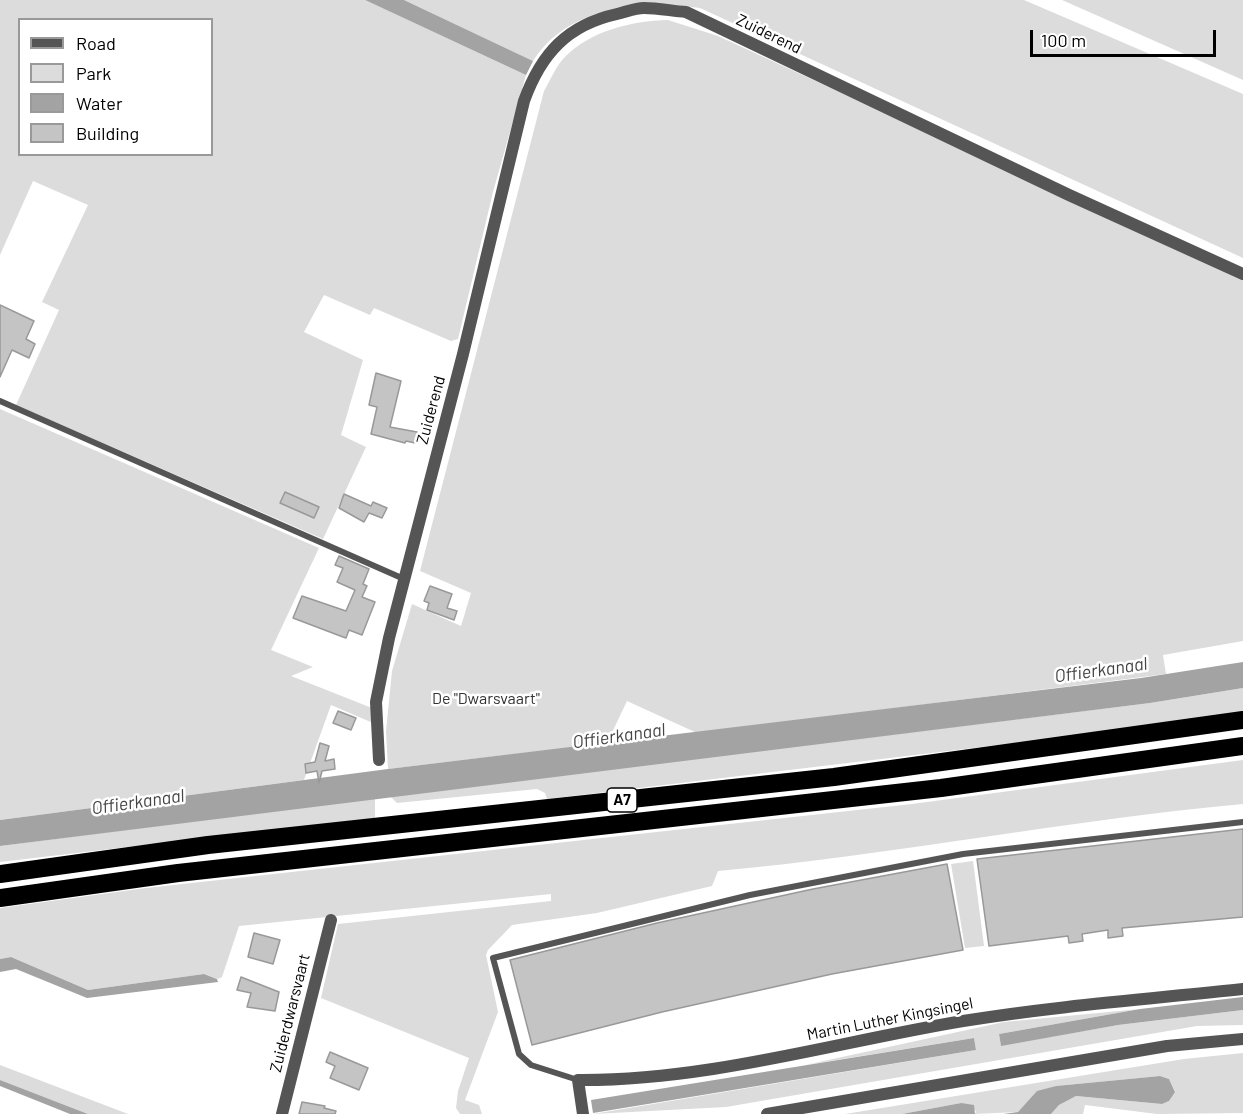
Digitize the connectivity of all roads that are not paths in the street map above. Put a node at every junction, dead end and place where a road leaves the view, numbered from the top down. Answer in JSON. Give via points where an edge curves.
{"nodes":[{"id":1,"x":1243,"y":274,"type":"edge"},
{"id":2,"x":0,"y":401,"type":"edge"},
{"id":3,"x":404,"y":580,"type":"junction"},
{"id":4,"x":1243,"y":720,"type":"edge"},
{"id":5,"x":1243,"y":746,"type":"edge"},
{"id":6,"x":379,"y":760,"type":"dead end"},
{"id":7,"x":1243,"y":822,"type":"edge"},
{"id":8,"x":0,"y":874,"type":"edge"},
{"id":9,"x":0,"y":898,"type":"edge"},
{"id":10,"x":331,"y":920,"type":"dead end"},
{"id":11,"x":1243,"y":989,"type":"edge"},
{"id":12,"x":1243,"y":1039,"type":"edge"},
{"id":13,"x":578,"y":1080,"type":"junction"},
{"id":14,"x":282,"y":1114,"type":"edge"},
{"id":15,"x":583,"y":1114,"type":"edge"},
{"id":16,"x":767,"y":1114,"type":"edge"}],
"edges":[{"from":1,"to":3,"type":"street","name":"Zuiderend","via":[[686,12],[642,8],[597,18],[558,42],[534,73],[524,101]]},
{"from":2,"to":3,"type":"lane"},
{"from":3,"to":6,"type":"street","name":"Zuiderend","via":[[376,702]]},
{"from":4,"to":8,"type":"highway","number":"A7","via":[[845,775],[219,844]]},
{"from":5,"to":9,"type":"highway","number":"A7","via":[[941,788],[178,873]]},
{"from":7,"to":13,"type":"lane","via":[[963,854],[750,896],[493,958],[519,1054],[531,1065]]},
{"from":10,"to":14,"type":"street","name":"Zuiderdwarsvaart"},
{"from":11,"to":13,"type":"street","name":"Martin Luther Kingsingel","via":[[1041,1009],[717,1067],[636,1078]]},
{"from":12,"to":16,"type":"street","via":[[1167,1046]]},
{"from":13,"to":15,"type":"street"}]}
